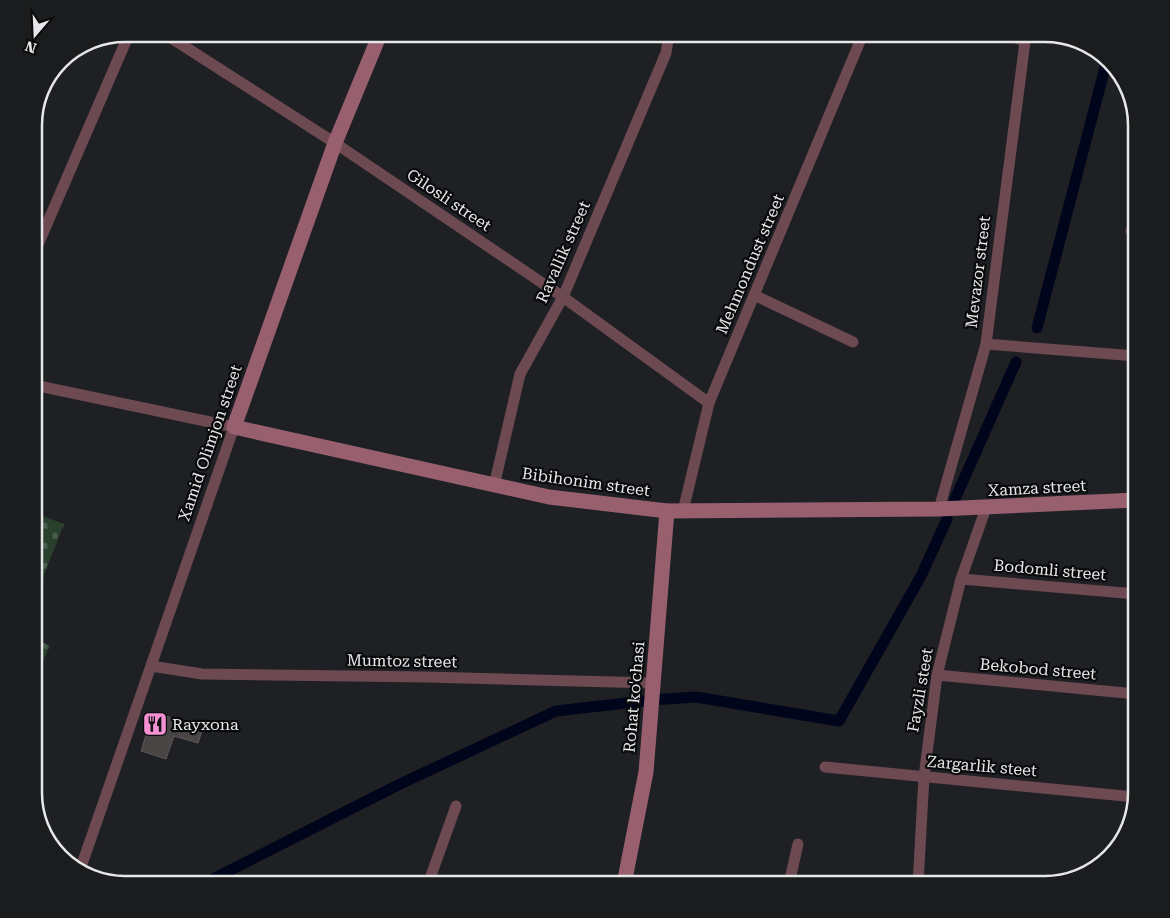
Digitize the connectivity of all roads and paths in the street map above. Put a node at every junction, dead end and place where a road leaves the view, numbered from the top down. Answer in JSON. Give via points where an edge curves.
{"nodes":[{"id":1,"x":127,"y":42,"type":"edge"},
{"id":2,"x":177,"y":42,"type":"edge"},
{"id":3,"x":377,"y":42,"type":"edge"},
{"id":4,"x":668,"y":42,"type":"edge"},
{"id":5,"x":860,"y":42,"type":"edge"},
{"id":6,"x":1024,"y":42,"type":"edge"},
{"id":7,"x":335,"y":143,"type":"junction"},
{"id":8,"x":43,"y":233,"type":"edge"},
{"id":9,"x":754,"y":295,"type":"junction"},
{"id":10,"x":563,"y":296,"type":"junction"},
{"id":11,"x":852,"y":342,"type":"dead end"},
{"id":12,"x":986,"y":344,"type":"junction"},
{"id":13,"x":1128,"y":355,"type":"edge"},
{"id":14,"x":43,"y":387,"type":"edge"},
{"id":15,"x":709,"y":403,"type":"junction"},
{"id":16,"x":234,"y":427,"type":"junction"},
{"id":17,"x":494,"y":486,"type":"junction"},
{"id":18,"x":1128,"y":500,"type":"edge"},
{"id":19,"x":986,"y":508,"type":"junction"},
{"id":20,"x":939,"y":509,"type":"junction"},
{"id":21,"x":667,"y":511,"type":"junction"},
{"id":22,"x":683,"y":512,"type":"junction"},
{"id":23,"x":961,"y":579,"type":"junction"},
{"id":24,"x":1128,"y":593,"type":"edge"},
{"id":25,"x":151,"y":666,"type":"junction"},
{"id":26,"x":937,"y":675,"type":"junction"},
{"id":27,"x":653,"y":683,"type":"junction"},
{"id":28,"x":1128,"y":693,"type":"edge"},
{"id":29,"x":826,"y":767,"type":"dead end"},
{"id":30,"x":924,"y":777,"type":"junction"},
{"id":31,"x":1128,"y":796,"type":"edge"},
{"id":32,"x":456,"y":806,"type":"dead end"},
{"id":33,"x":798,"y":844,"type":"dead end"},
{"id":34,"x":82,"y":863,"type":"edge"},
{"id":35,"x":431,"y":876,"type":"edge"},
{"id":36,"x":626,"y":876,"type":"edge"},
{"id":37,"x":790,"y":876,"type":"edge"},
{"id":38,"x":918,"y":876,"type":"edge"}],
"edges":[{"from":1,"to":8,"type":"street"},
{"from":2,"to":7,"type":"street","name":"Gilosli street"},
{"from":3,"to":7,"type":"main road","name":"Xamid Olimjon street"},
{"from":4,"to":10,"type":"street","name":"Ravallik street","via":[[666,53]]},
{"from":5,"to":9,"type":"street","name":"Mehmondust street"},
{"from":6,"to":12,"type":"street","name":"Mevazor street"},
{"from":7,"to":10,"type":"street","name":"Gilosli street"},
{"from":7,"to":16,"type":"main road","name":"Xamid Olimjon street"},
{"from":9,"to":11,"type":"street"},
{"from":9,"to":15,"type":"street","name":"Mehmondust street"},
{"from":10,"to":15,"type":"street","name":"Gilosli street"},
{"from":10,"to":17,"type":"street","name":"Ravallik street","via":[[520,374]]},
{"from":12,"to":13,"type":"street"},
{"from":12,"to":20,"type":"street","name":"Mevazor street"},
{"from":14,"to":16,"type":"street"},
{"from":15,"to":22,"type":"street","name":"Mehmondust street"},
{"from":16,"to":17,"type":"main road","name":"Bibihonim street"},
{"from":16,"to":25,"type":"street","name":"Xamid Olimjon street"},
{"from":17,"to":21,"type":"main road","name":"Bibihonim street","via":[[549,497]]},
{"from":18,"to":19,"type":"main road","name":"Xamza street"},
{"from":19,"to":20,"type":"main road","name":"Xamza street"},
{"from":19,"to":23,"type":"street","name":"Fayzli steet"},
{"from":20,"to":22,"type":"main road","name":"Bibihonim street"},
{"from":21,"to":22,"type":"main road","name":"Bibihonim street"},
{"from":21,"to":27,"type":"main road","name":"Rohat ko'chasi"},
{"from":23,"to":24,"type":"street","name":"Bodomli street"},
{"from":23,"to":26,"type":"street","name":"Fayzli steet"},
{"from":25,"to":27,"type":"street","name":"Mumtoz street","via":[[202,674]]},
{"from":25,"to":34,"type":"street","name":"Xamid Olimjon street"},
{"from":26,"to":28,"type":"street","name":"Bekobod street"},
{"from":26,"to":30,"type":"street","name":"Fayzli steet"},
{"from":27,"to":36,"type":"main road","name":"Rohat ko'chasi","via":[[646,772]]},
{"from":29,"to":30,"type":"street","name":"Zargarlik steet"},
{"from":30,"to":31,"type":"street","name":"Zargarlik steet"},
{"from":30,"to":38,"type":"street","name":"Fayzli steet"},
{"from":32,"to":35,"type":"street"},
{"from":33,"to":37,"type":"street"}]}
